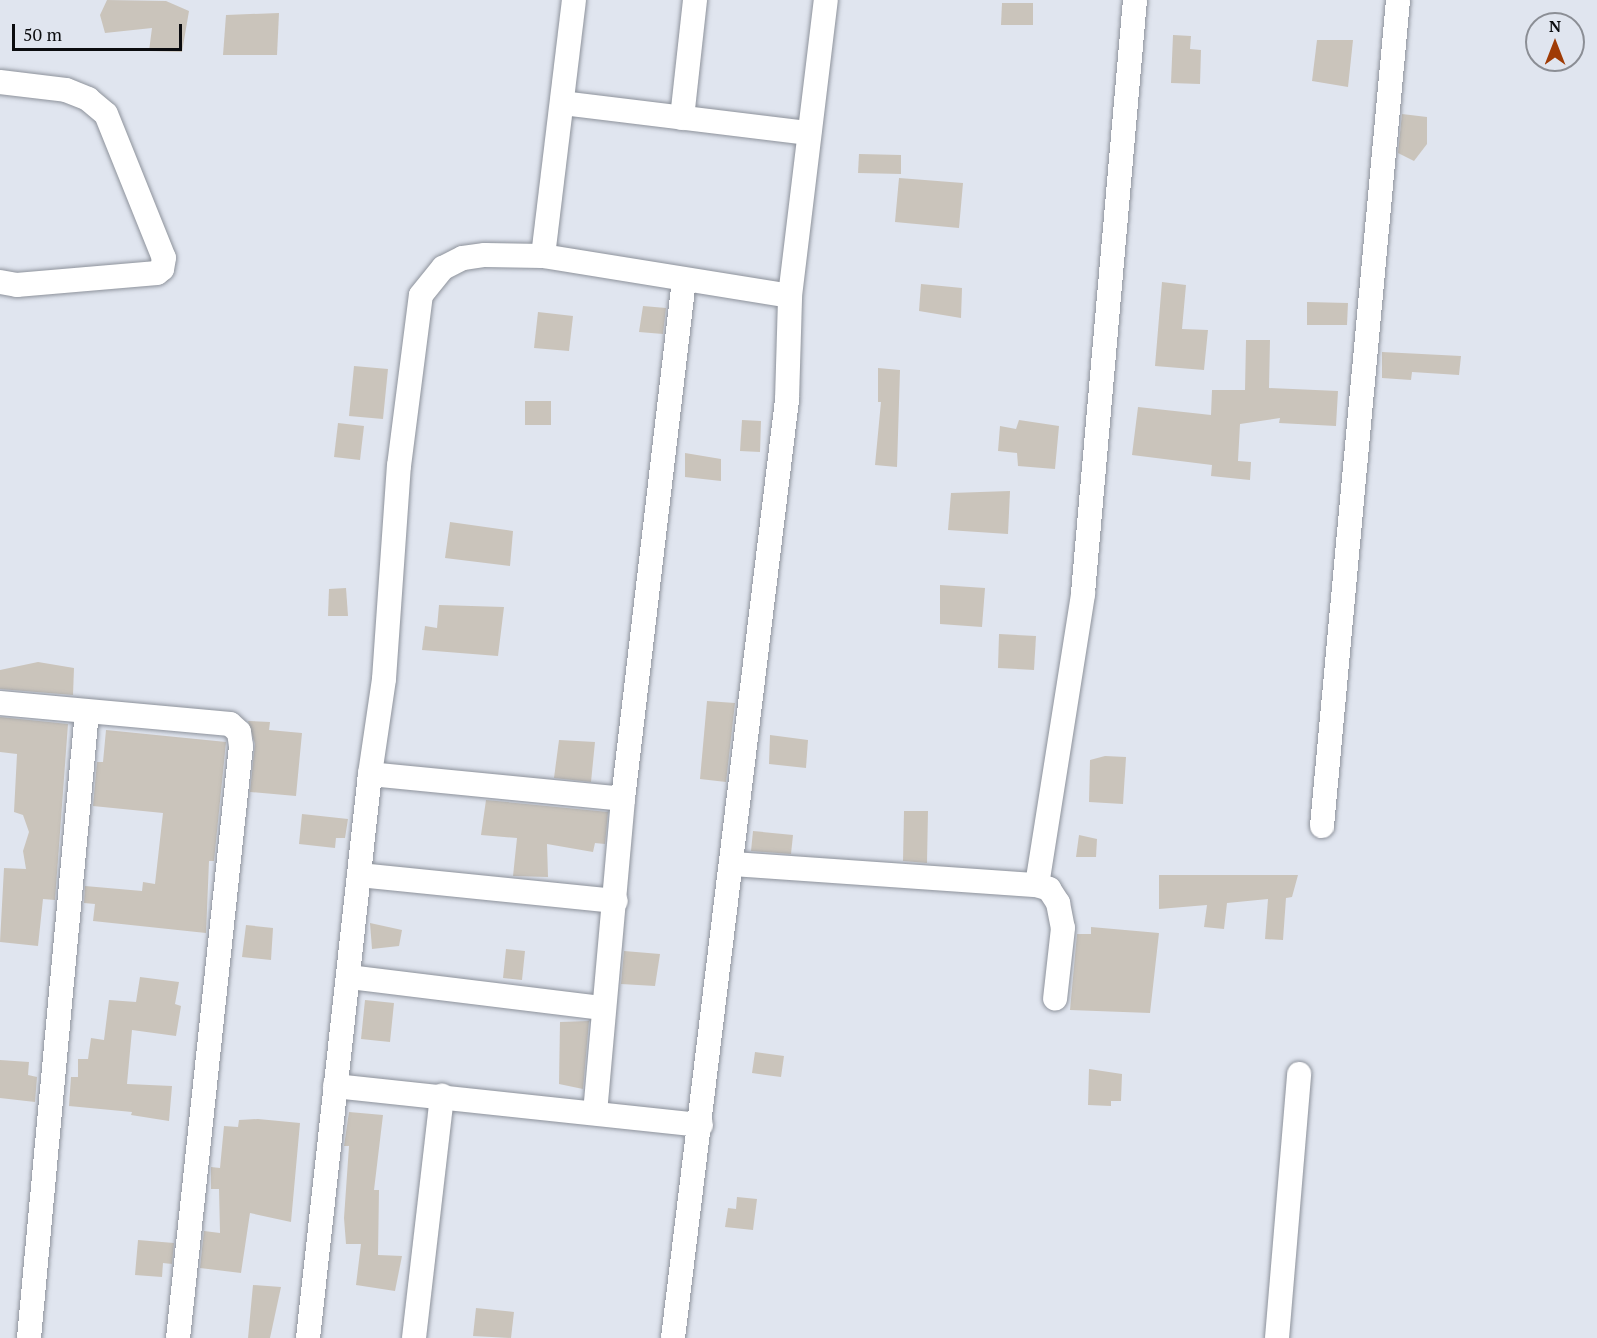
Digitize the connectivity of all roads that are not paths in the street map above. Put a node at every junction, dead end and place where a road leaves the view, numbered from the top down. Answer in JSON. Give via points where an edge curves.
{"nodes":[{"id":1,"x":574,"y":0,"type":"edge"},
{"id":2,"x":695,"y":0,"type":"edge"},
{"id":3,"x":826,"y":0,"type":"edge"},
{"id":4,"x":1135,"y":0,"type":"edge"},
{"id":5,"x":1398,"y":0,"type":"edge"},
{"id":6,"x":0,"y":82,"type":"edge"},
{"id":7,"x":563,"y":103,"type":"junction"},
{"id":8,"x":682,"y":118,"type":"junction"},
{"id":9,"x":809,"y":133,"type":"junction"},
{"id":10,"x":543,"y":256,"type":"junction"},
{"id":11,"x":684,"y":280,"type":"junction"},
{"id":12,"x":0,"y":282,"type":"edge"},
{"id":13,"x":790,"y":296,"type":"junction"},
{"id":14,"x":0,"y":703,"type":"edge"},
{"id":15,"x":87,"y":712,"type":"junction"},
{"id":16,"x":370,"y":774,"type":"junction"},
{"id":17,"x":623,"y":799,"type":"junction"},
{"id":18,"x":1322,"y":826,"type":"dead end"},
{"id":19,"x":733,"y":864,"type":"junction"},
{"id":20,"x":359,"y":875,"type":"junction"},
{"id":21,"x":1037,"y":885,"type":"junction"},
{"id":22,"x":616,"y":901,"type":"junction"},
{"id":23,"x":350,"y":978,"type":"junction"},
{"id":24,"x":1055,"y":999,"type":"dead end"},
{"id":25,"x":603,"y":1008,"type":"junction"},
{"id":26,"x":1299,"y":1074,"type":"dead end"},
{"id":27,"x":334,"y":1086,"type":"junction"},
{"id":28,"x":442,"y":1096,"type":"junction"},
{"id":29,"x":595,"y":1113,"type":"junction"},
{"id":30,"x":701,"y":1125,"type":"junction"},
{"id":31,"x":29,"y":1338,"type":"edge"},
{"id":32,"x":178,"y":1338,"type":"edge"},
{"id":33,"x":308,"y":1338,"type":"edge"},
{"id":34,"x":414,"y":1338,"type":"edge"},
{"id":35,"x":674,"y":1338,"type":"edge"},
{"id":36,"x":1277,"y":1338,"type":"edge"}],
"edges":[{"from":1,"to":7,"type":"street"},
{"from":2,"to":8,"type":"street"},
{"from":3,"to":9,"type":"street"},
{"from":4,"to":21,"type":"street","via":[[1083,593]]},
{"from":5,"to":18,"type":"street"},
{"from":6,"to":12,"type":"street","via":[[66,90],[88,99],[106,114],[164,258],[157,273],[17,285]]},
{"from":7,"to":8,"type":"street"},
{"from":7,"to":10,"type":"street"},
{"from":8,"to":9,"type":"street"},
{"from":9,"to":13,"type":"street"},
{"from":10,"to":11,"type":"street"},
{"from":10,"to":16,"type":"street","via":[[463,258],[444,268],[421,295],[399,466],[386,656]]},
{"from":11,"to":13,"type":"street"},
{"from":11,"to":17,"type":"street"},
{"from":13,"to":19,"type":"street","via":[[787,400]]},
{"from":14,"to":15,"type":"street"},
{"from":15,"to":31,"type":"street"},
{"from":15,"to":32,"type":"street","via":[[230,724],[239,732]]},
{"from":16,"to":17,"type":"street"},
{"from":16,"to":20,"type":"street"},
{"from":17,"to":22,"type":"street"},
{"from":19,"to":21,"type":"street"},
{"from":19,"to":30,"type":"street"},
{"from":20,"to":22,"type":"street"},
{"from":20,"to":23,"type":"street"},
{"from":21,"to":24,"type":"street","via":[[1049,889],[1058,903],[1062,928]]},
{"from":22,"to":25,"type":"street"},
{"from":23,"to":25,"type":"street"},
{"from":23,"to":27,"type":"street"},
{"from":25,"to":29,"type":"street"},
{"from":26,"to":36,"type":"street"},
{"from":27,"to":28,"type":"street"},
{"from":27,"to":33,"type":"street"},
{"from":28,"to":29,"type":"street"},
{"from":28,"to":34,"type":"street"},
{"from":29,"to":30,"type":"street"},
{"from":30,"to":35,"type":"street"}]}
